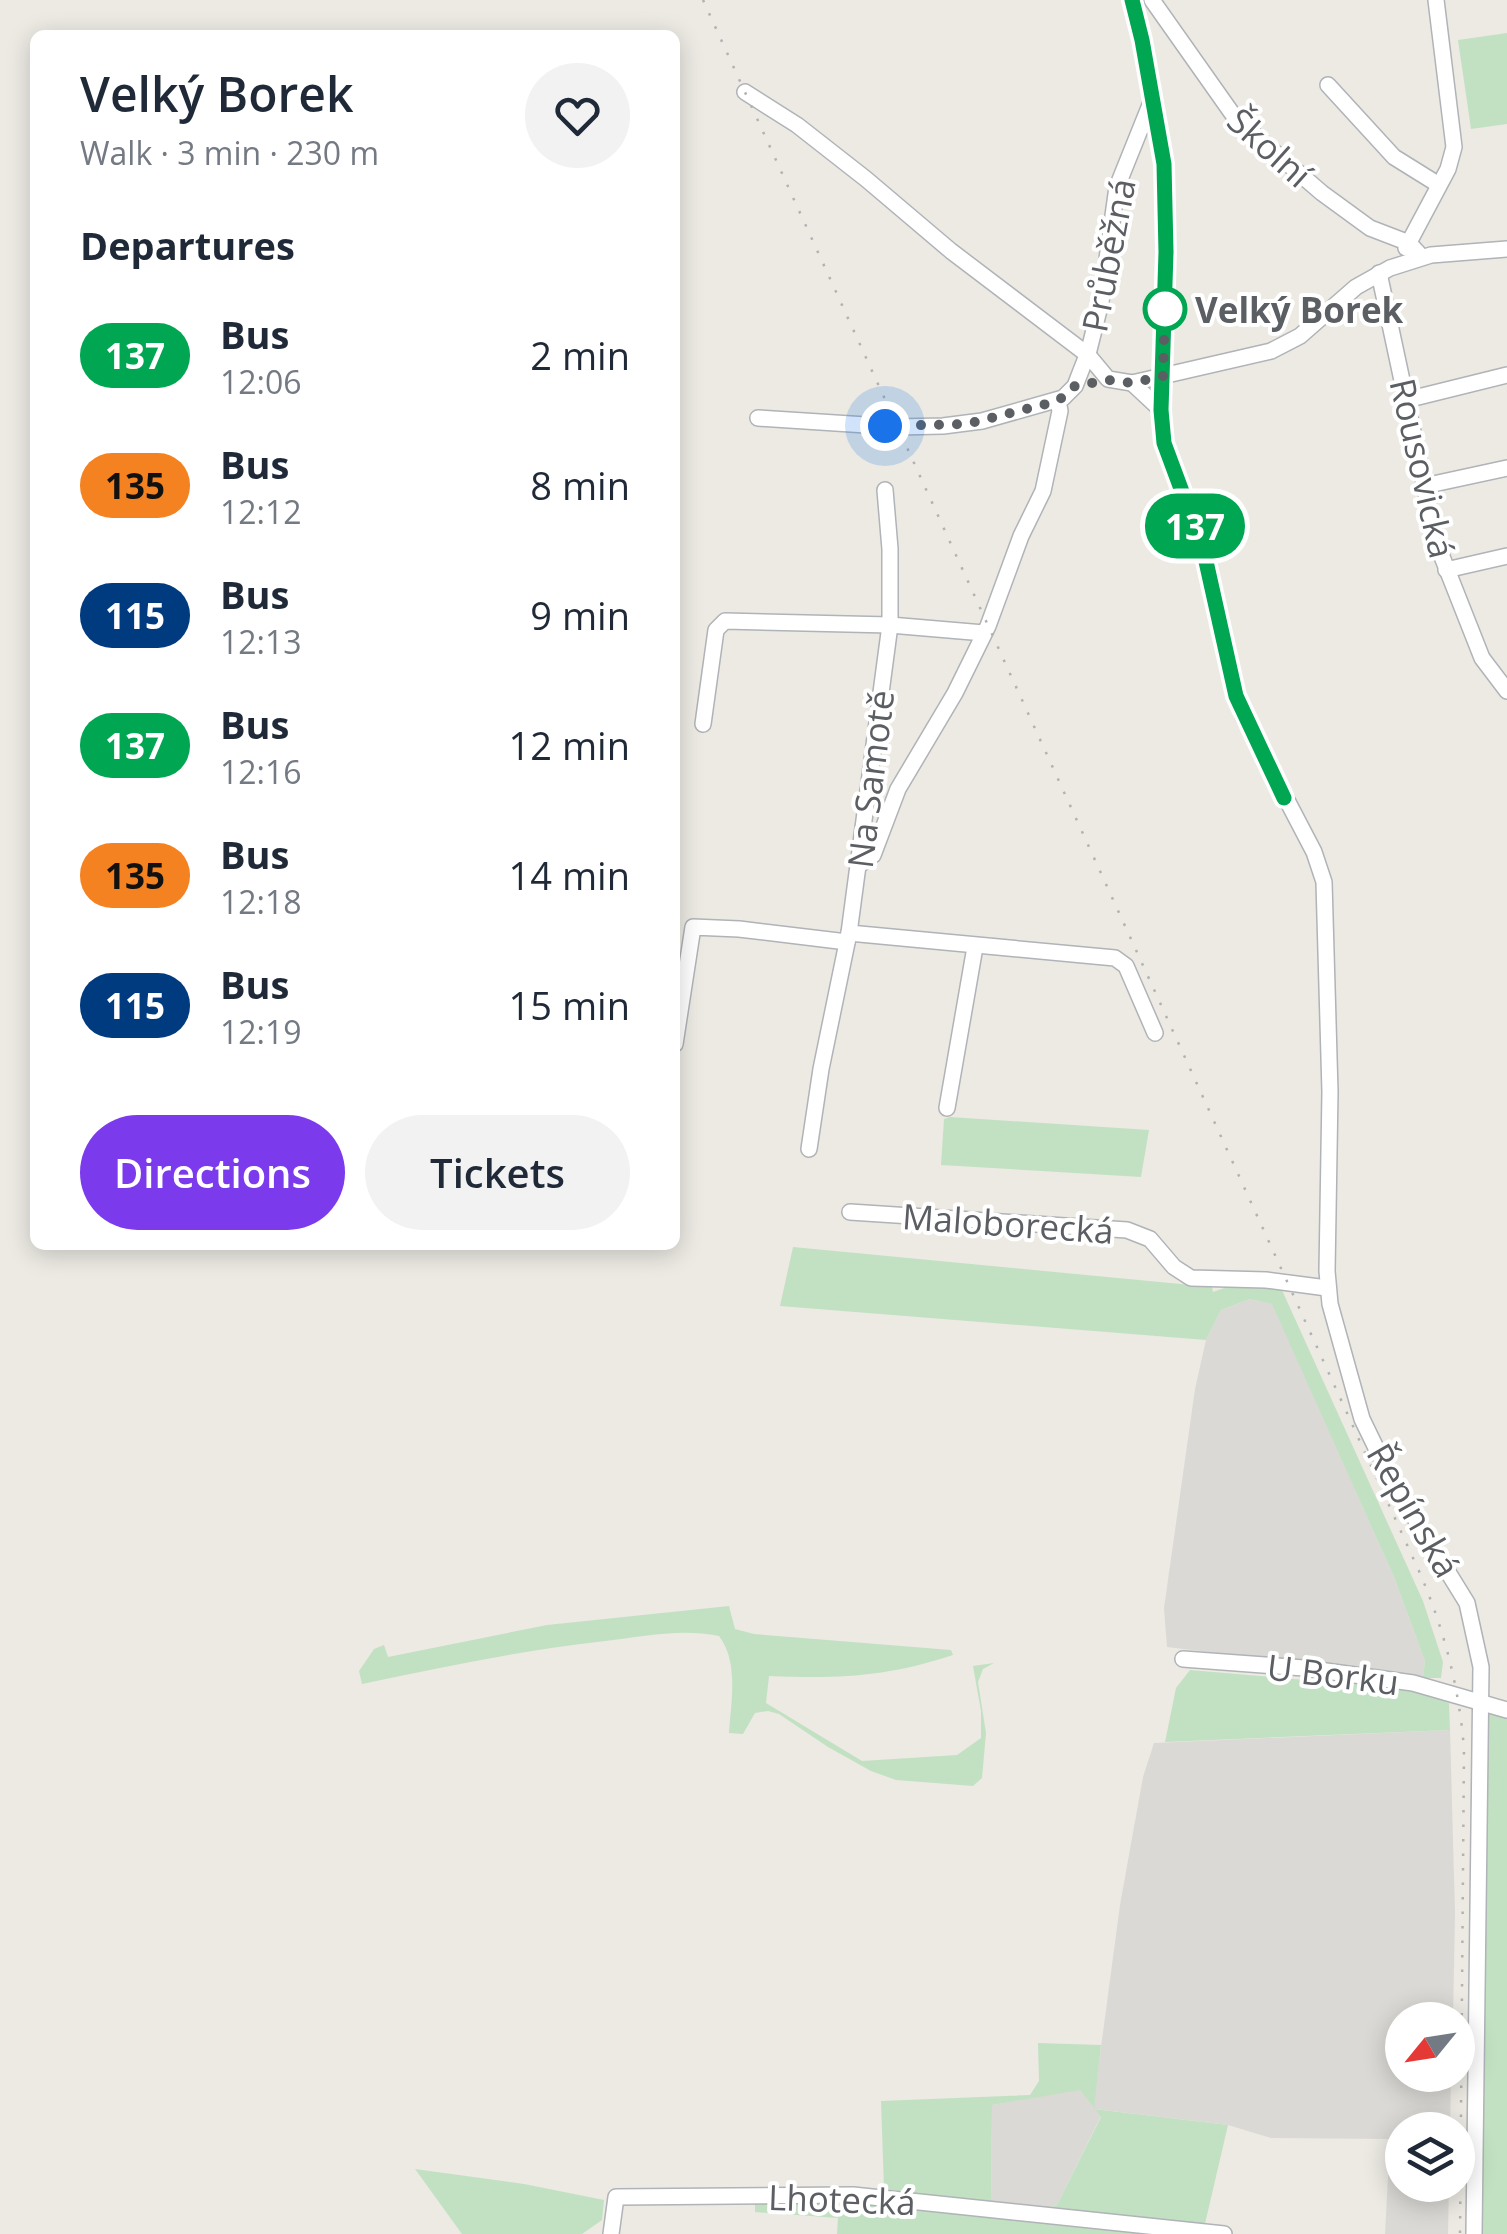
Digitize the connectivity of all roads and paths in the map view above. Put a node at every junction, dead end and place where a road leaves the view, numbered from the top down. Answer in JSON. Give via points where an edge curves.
{"nodes":[{"id":1,"x":1132,"y":0,"type":"edge"},
{"id":2,"x":1436,"y":0,"type":"edge"},
{"id":3,"x":1157,"y":2,"type":"edge"},
{"id":4,"x":1142,"y":40,"type":"junction"},
{"id":5,"x":1328,"y":85,"type":"dead end"},
{"id":6,"x":745,"y":92,"type":"dead end"},
{"id":7,"x":1152,"y":100,"type":"junction"},
{"id":8,"x":1439,"y":185,"type":"junction"},
{"id":9,"x":1409,"y":244,"type":"junction"},
{"id":10,"x":1507,"y":250,"type":"edge"},
{"id":11,"x":1422,"y":257,"type":"junction"},
{"id":12,"x":1387,"y":270,"type":"junction"},
{"id":13,"x":1088,"y":355,"type":"junction"},
{"id":14,"x":1507,"y":375,"type":"edge"},
{"id":15,"x":1163,"y":376,"type":"junction"},
{"id":16,"x":1108,"y":380,"type":"junction"},
{"id":17,"x":1132,"y":383,"type":"junction"},
{"id":18,"x":1075,"y":386,"type":"junction"},
{"id":19,"x":1406,"y":400,"type":"junction"},
{"id":20,"x":1058,"y":401,"type":"junction"},
{"id":21,"x":1161,"y":410,"type":"junction"},
{"id":22,"x":758,"y":418,"type":"dead end"},
{"id":23,"x":1507,"y":468,"type":"edge"},
{"id":24,"x":1424,"y":486,"type":"junction"},
{"id":25,"x":885,"y":490,"type":"dead end"},
{"id":26,"x":1507,"y":556,"type":"edge"},
{"id":27,"x":1446,"y":570,"type":"junction"},
{"id":28,"x":890,"y":625,"type":"junction"},
{"id":29,"x":984,"y":633,"type":"junction"},
{"id":30,"x":1507,"y":692,"type":"edge"},
{"id":31,"x":703,"y":724,"type":"dead end"},
{"id":32,"x":858,"y":866,"type":"junction"},
{"id":33,"x":848,"y":937,"type":"junction"},
{"id":34,"x":975,"y":947,"type":"junction"},
{"id":35,"x":680,"y":1012,"type":"edge"},
{"id":36,"x":1156,"y":1034,"type":"dead end"},
{"id":37,"x":947,"y":1108,"type":"dead end"},
{"id":38,"x":809,"y":1149,"type":"dead end"},
{"id":39,"x":850,"y":1212,"type":"dead end"},
{"id":40,"x":1327,"y":1288,"type":"junction"},
{"id":41,"x":1182,"y":1659,"type":"dead end"},
{"id":42,"x":1481,"y":1702,"type":"junction"},
{"id":43,"x":1507,"y":1710,"type":"edge"},
{"id":44,"x":611,"y":2234,"type":"edge"},
{"id":45,"x":1224,"y":2234,"type":"edge"},
{"id":46,"x":1474,"y":2234,"type":"edge"}],
"edges":[{"from":1,"to":4,"type":"street","name":"Řepínská"},
{"from":2,"to":8,"type":"street","via":[[1454,140]]},
{"from":3,"to":4,"type":"street"},
{"from":3,"to":9,"type":"street","name":"Školní","via":[[1236,118],[1322,194],[1370,228]]},
{"from":4,"to":7,"type":"street","name":"Řepínská"},
{"from":5,"to":8,"type":"street","via":[[1394,156]]},
{"from":6,"to":13,"type":"street","name":"Průběžná"},
{"from":7,"to":13,"type":"street","name":"Průběžná","via":[[1117,187]]},
{"from":7,"to":15,"type":"street","name":"Řepínská","via":[[1164,164]]},
{"from":8,"to":9,"type":"street"},
{"from":9,"to":11,"type":"street","name":"Školní"},
{"from":9,"to":12,"type":"street"},
{"from":10,"to":11,"type":"street"},
{"from":11,"to":12,"type":"street"},
{"from":12,"to":15,"type":"street","via":[[1282,347]]},
{"from":12,"to":19,"type":"street","name":"Rousovická"},
{"from":13,"to":16,"type":"street"},
{"from":13,"to":18,"type":"street","name":"Průběžná"},
{"from":14,"to":19,"type":"street"},
{"from":15,"to":17,"type":"street"},
{"from":15,"to":21,"type":"street","name":"Řepínská"},
{"from":16,"to":17,"type":"street"},
{"from":16,"to":18,"type":"street"},
{"from":17,"to":21,"type":"street"},
{"from":18,"to":20,"type":"street","name":"Průběžná"},
{"from":19,"to":24,"type":"street","name":"Rousovická"},
{"from":20,"to":22,"type":"street","name":"Průběžná","via":[[942,426]]},
{"from":20,"to":29,"type":"street","via":[[1043,491]]},
{"from":21,"to":40,"type":"street","name":"Řepínská","via":[[1168,454],[1203,548],[1236,696],[1324,882]]},
{"from":23,"to":24,"type":"street"},
{"from":24,"to":27,"type":"street","name":"Rousovická"},
{"from":25,"to":28,"type":"street","name":"Na Samotě"},
{"from":26,"to":27,"type":"street"},
{"from":27,"to":30,"type":"street","name":"Rousovická","via":[[1482,658]]},
{"from":28,"to":29,"type":"street"},
{"from":28,"to":31,"type":"street","via":[[718,625]]},
{"from":28,"to":32,"type":"street","name":"Na Samotě"},
{"from":29,"to":32,"type":"street","via":[[898,790],[873,855]]},
{"from":32,"to":33,"type":"street","name":"Na Samotě"},
{"from":33,"to":34,"type":"street"},
{"from":33,"to":35,"type":"street","via":[[693,927]]},
{"from":33,"to":38,"type":"street","name":"Na Samotě"},
{"from":34,"to":36,"type":"street","via":[[1120,960]]},
{"from":34,"to":37,"type":"street"},
{"from":39,"to":40,"type":"street","name":"Maloborecká","via":[[1127,1230],[1150,1238],[1191,1278]]},
{"from":40,"to":42,"type":"street","name":"Řepínská","via":[[1362,1419],[1467,1602]]},
{"from":41,"to":42,"type":"street","name":"U Borku","via":[[1413,1683]]},
{"from":42,"to":43,"type":"street","name":"U Borku"},
{"from":42,"to":46,"type":"street","name":"Řepínská"},
{"from":44,"to":45,"type":"street","name":"Lhotecká","via":[[616,2197],[853,2194]]}]}
